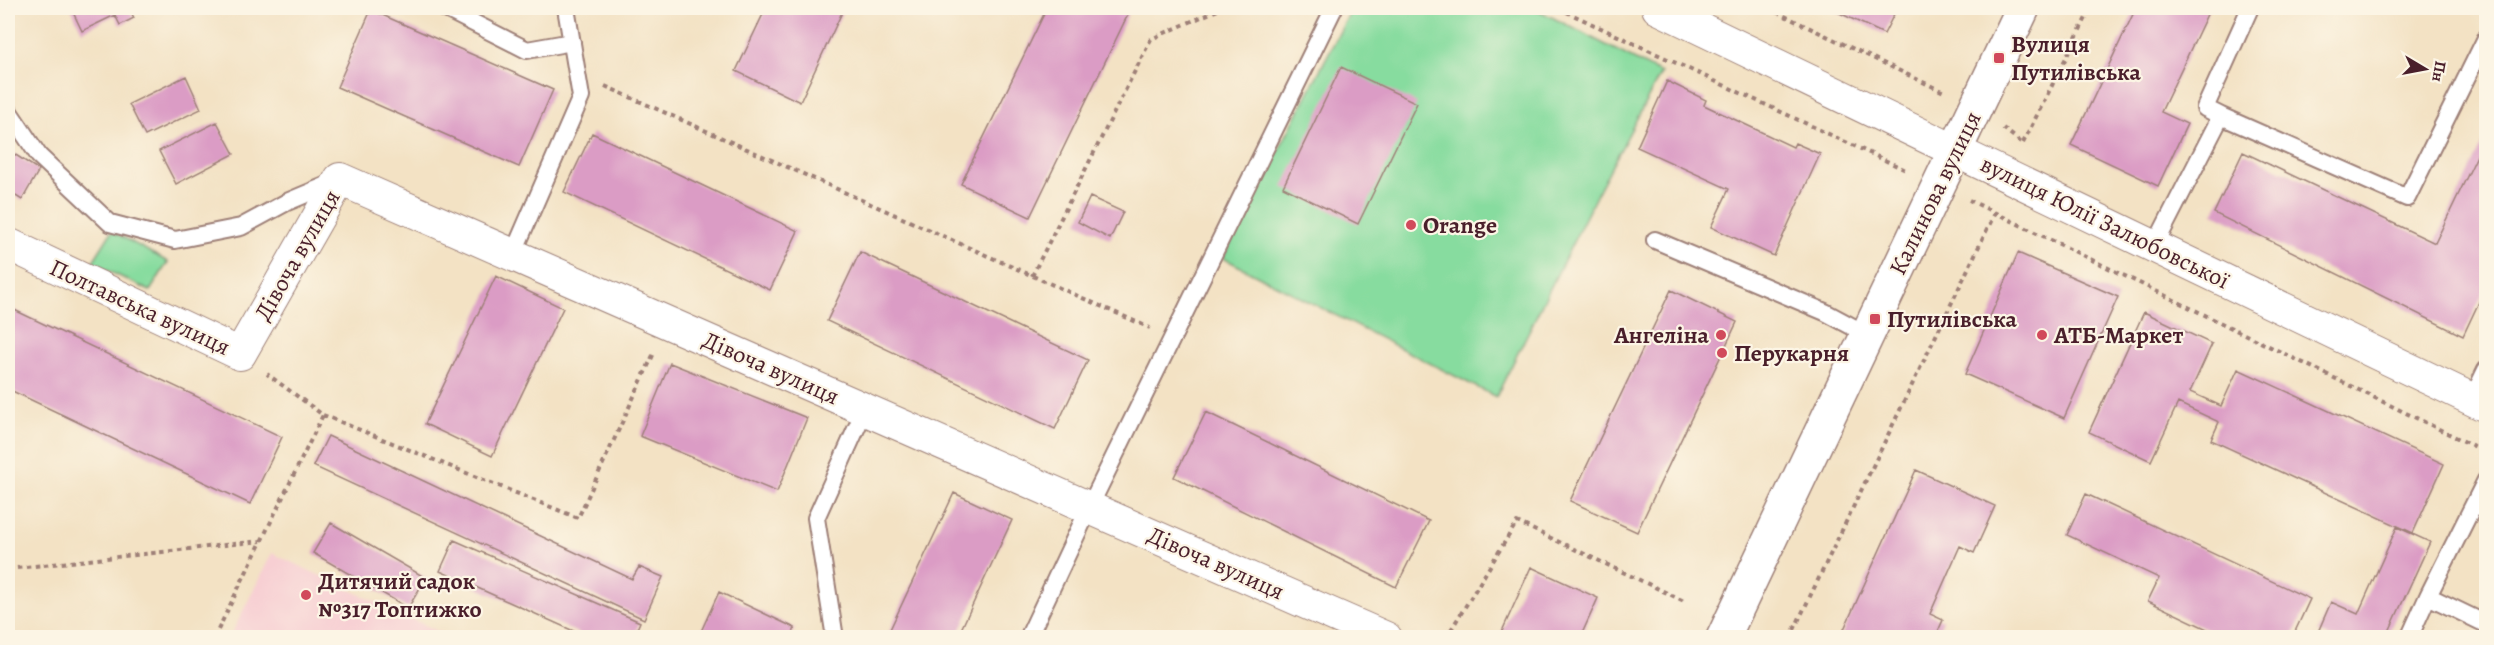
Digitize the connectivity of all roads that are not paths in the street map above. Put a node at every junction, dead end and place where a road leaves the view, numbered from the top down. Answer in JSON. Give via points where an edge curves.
{"nodes":[{"id":1,"x":444,"y":8,"type":"edge"},
{"id":2,"x":566,"y":8,"type":"edge"},
{"id":3,"x":1334,"y":8,"type":"edge"},
{"id":4,"x":1658,"y":8,"type":"edge"},
{"id":5,"x":2024,"y":8,"type":"edge"},
{"id":6,"x":2250,"y":8,"type":"edge"},
{"id":7,"x":2487,"y":38,"type":"edge"},
{"id":8,"x":572,"y":42,"type":"junction"},
{"id":9,"x":8,"y":110,"type":"edge"},
{"id":10,"x":2221,"y":116,"type":"junction"},
{"id":11,"x":1956,"y":150,"type":"junction"},
{"id":12,"x":340,"y":179,"type":"junction"},
{"id":13,"x":1655,"y":240,"type":"dead end"},
{"id":14,"x":8,"y":244,"type":"edge"},
{"id":15,"x":2154,"y":247,"type":"junction"},
{"id":16,"x":513,"y":254,"type":"junction"},
{"id":17,"x":1868,"y":335,"type":"junction"},
{"id":18,"x":240,"y":354,"type":"joint"},
{"id":19,"x":2487,"y":370,"type":"edge"},
{"id":20,"x":2479,"y":403,"type":"edge"},
{"id":21,"x":865,"y":409,"type":"junction"},
{"id":22,"x":2487,"y":480,"type":"edge"},
{"id":23,"x":1089,"y":507,"type":"junction"},
{"id":24,"x":2428,"y":597,"type":"junction"},
{"id":25,"x":2487,"y":624,"type":"edge"},
{"id":26,"x":835,"y":638,"type":"edge"},
{"id":27,"x":1028,"y":638,"type":"edge"},
{"id":28,"x":1386,"y":638,"type":"edge"},
{"id":29,"x":1723,"y":638,"type":"edge"},
{"id":30,"x":2409,"y":638,"type":"edge"}],
"edges":[{"from":1,"to":8,"type":"lane","via":[[527,50]]},
{"from":2,"to":8,"type":"lane"},
{"from":3,"to":23,"type":"lane"},
{"from":4,"to":11,"type":"street","name":"вулиця Юлії Залюбовської"},
{"from":5,"to":11,"type":"main road","name":"Калинова вулиця"},
{"from":6,"to":10,"type":"lane","via":[[2205,108]]},
{"from":7,"to":10,"type":"lane","via":[[2407,198]]},
{"from":8,"to":16,"type":"lane","via":[[581,97]]},
{"from":9,"to":12,"type":"lane","via":[[39,156],[110,223],[175,240],[241,227]]},
{"from":10,"to":15,"type":"lane"},
{"from":11,"to":15,"type":"street","name":"вулиця Юлії Залюбовської"},
{"from":11,"to":17,"type":"main road","name":"Калинова вулиця"},
{"from":12,"to":16,"type":"street","name":"Дівоча вулиця"},
{"from":12,"to":18,"type":"street","name":"Дівоча вулиця"},
{"from":13,"to":17,"type":"lane","via":[[1825,312]]},
{"from":14,"to":18,"type":"street","name":"Полтавська вулиця"},
{"from":15,"to":20,"type":"street","name":"вулиця Юлії Залюбовської"},
{"from":16,"to":21,"type":"street","name":"Дівоча вулиця"},
{"from":17,"to":29,"type":"main road","name":"Калинова вулиця"},
{"from":19,"to":20,"type":"lane"},
{"from":21,"to":23,"type":"street","name":"Дівоча вулиця"},
{"from":21,"to":26,"type":"lane","via":[[816,518]]},
{"from":22,"to":24,"type":"lane"},
{"from":23,"to":27,"type":"lane"},
{"from":23,"to":28,"type":"street","name":"Дівоча вулиця"},
{"from":24,"to":25,"type":"lane"},
{"from":24,"to":30,"type":"lane"}]}
